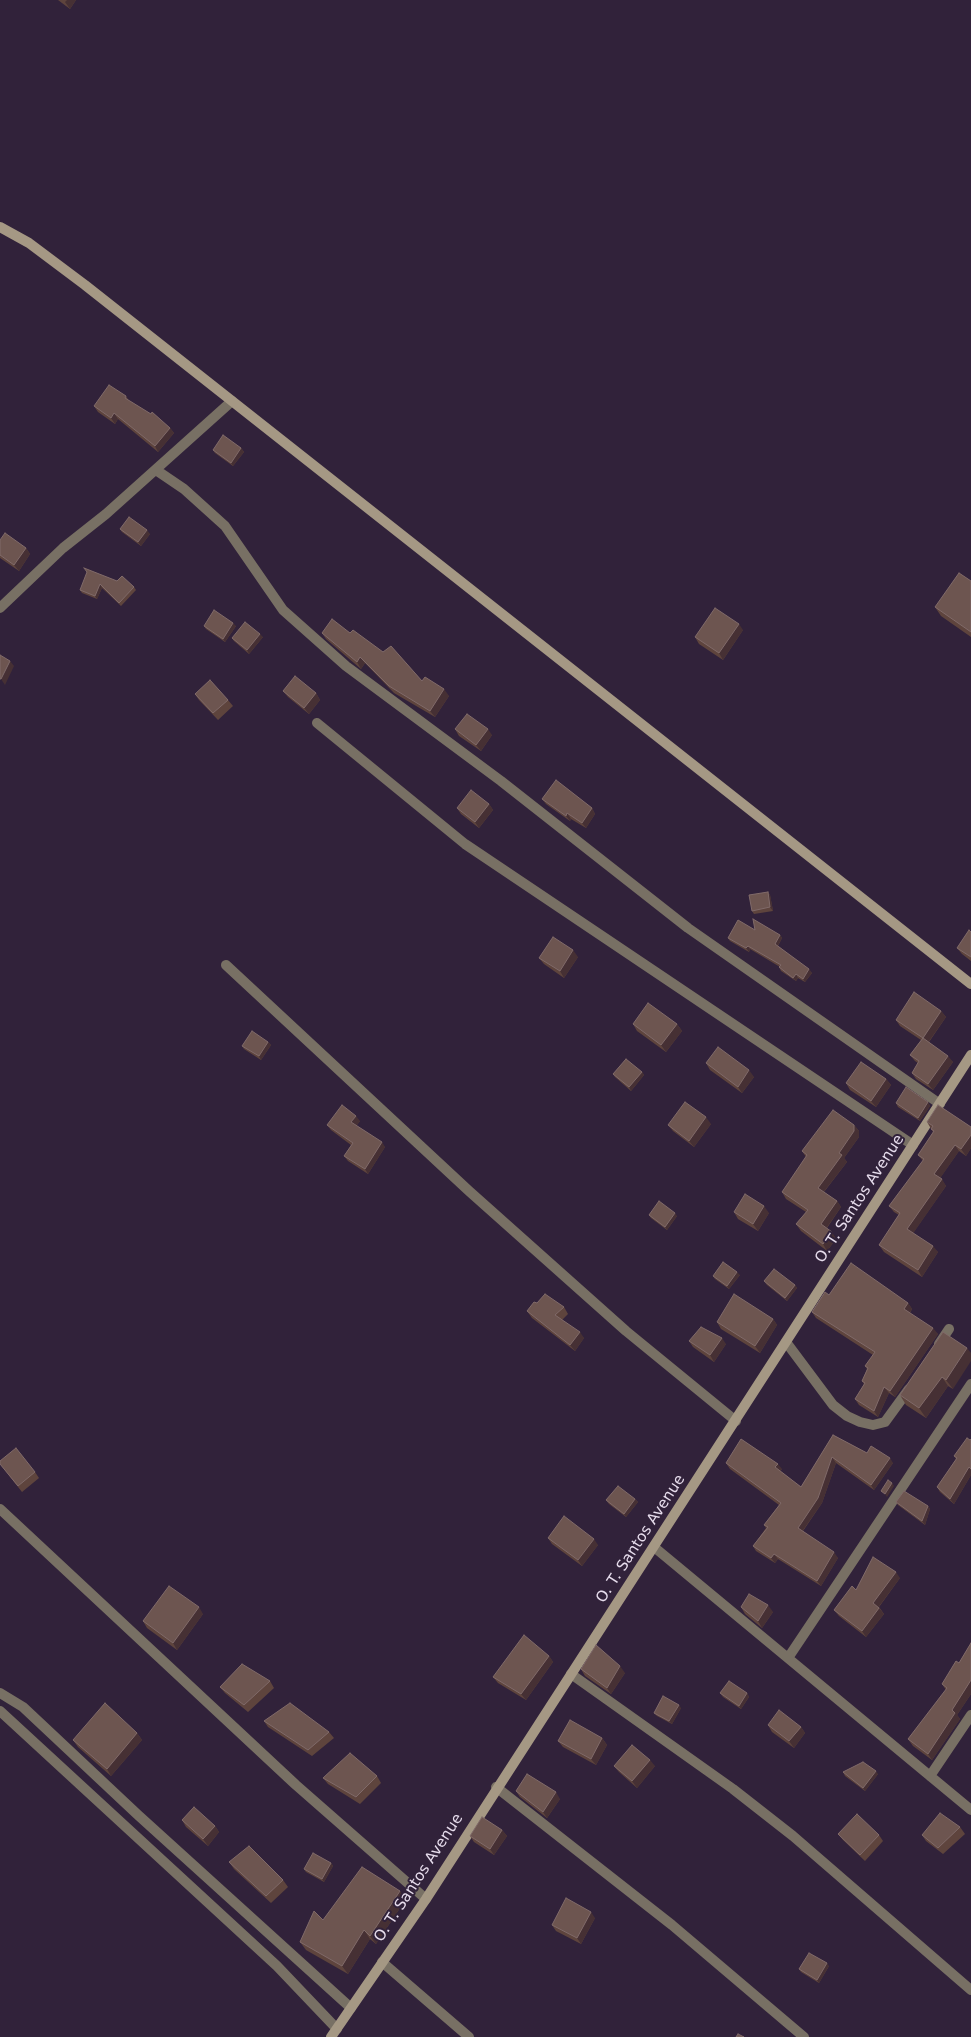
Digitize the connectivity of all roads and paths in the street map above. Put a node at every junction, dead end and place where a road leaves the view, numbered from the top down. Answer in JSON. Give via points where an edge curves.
{"nodes":[{"id":1,"x":0,"y":227,"type":"edge"},
{"id":2,"x":232,"y":401,"type":"junction"},
{"id":3,"x":156,"y":470,"type":"junction"},
{"id":4,"x":0,"y":608,"type":"edge"},
{"id":5,"x":317,"y":723,"type":"dead end"},
{"id":6,"x":226,"y":965,"type":"dead end"},
{"id":7,"x":971,"y":984,"type":"edge"},
{"id":8,"x":971,"y":1055,"type":"edge"},
{"id":9,"x":940,"y":1104,"type":"junction"},
{"id":10,"x":913,"y":1145,"type":"junction"},
{"id":11,"x":949,"y":1330,"type":"dead end"},
{"id":12,"x":786,"y":1342,"type":"junction"},
{"id":13,"x":933,"y":1354,"type":"edge"},
{"id":14,"x":916,"y":1379,"type":"edge"},
{"id":15,"x":971,"y":1384,"type":"edge"},
{"id":16,"x":736,"y":1421,"type":"junction"},
{"id":17,"x":0,"y":1509,"type":"edge"},
{"id":18,"x":654,"y":1547,"type":"junction"},
{"id":19,"x":788,"y":1658,"type":"junction"},
{"id":20,"x":570,"y":1674,"type":"junction"},
{"id":21,"x":0,"y":1693,"type":"edge"},
{"id":22,"x":0,"y":1711,"type":"edge"},
{"id":23,"x":971,"y":1715,"type":"edge"},
{"id":24,"x":930,"y":1776,"type":"junction"},
{"id":25,"x":496,"y":1787,"type":"junction"},
{"id":26,"x":971,"y":1810,"type":"edge"},
{"id":27,"x":426,"y":1898,"type":"junction"},
{"id":28,"x":382,"y":1962,"type":"junction"},
{"id":29,"x":971,"y":1990,"type":"edge"},
{"id":30,"x":351,"y":2008,"type":"junction"},
{"id":31,"x":334,"y":2033,"type":"edge"},
{"id":32,"x":469,"y":2037,"type":"edge"},
{"id":33,"x":804,"y":2037,"type":"edge"}],
"edges":[{"from":1,"to":2,"type":"street","via":[[47,256]]},
{"from":2,"to":3,"type":"street"},
{"from":2,"to":7,"type":"street"},
{"from":3,"to":4,"type":"street","via":[[63,548]]},
{"from":3,"to":9,"type":"street","via":[[184,489],[225,526],[283,610],[346,666],[501,781],[688,928]]},
{"from":5,"to":10,"type":"street","via":[[465,844]]},
{"from":6,"to":16,"type":"street","via":[[469,1191],[626,1331]]},
{"from":8,"to":9,"type":"street","name":"O. T. Santos Avenue"},
{"from":9,"to":10,"type":"street","name":"O. T. Santos Avenue"},
{"from":10,"to":12,"type":"street","name":"O. T. Santos Avenue"},
{"from":11,"to":13,"type":"street"},
{"from":12,"to":14,"type":"street","via":[[833,1405],[860,1422],[873,1425],[885,1422]]},
{"from":12,"to":16,"type":"street","name":"O. T. Santos Avenue"},
{"from":15,"to":19,"type":"street"},
{"from":16,"to":18,"type":"street","name":"O. T. Santos Avenue"},
{"from":17,"to":27,"type":"street","via":[[289,1778]]},
{"from":18,"to":19,"type":"street"},
{"from":18,"to":20,"type":"street","name":"O. T. Santos Avenue"},
{"from":19,"to":24,"type":"street"},
{"from":20,"to":25,"type":"street","name":"O. T. Santos Avenue"},
{"from":20,"to":29,"type":"street","via":[[740,1795]]},
{"from":21,"to":30,"type":"street","via":[[23,1706]]},
{"from":22,"to":31,"type":"street","via":[[277,1966]]},
{"from":23,"to":24,"type":"street"},
{"from":24,"to":26,"type":"street"},
{"from":25,"to":27,"type":"street","name":"O. T. Santos Avenue"},
{"from":25,"to":33,"type":"street","via":[[664,1919]]},
{"from":27,"to":28,"type":"street","name":"O. T. Santos Avenue"},
{"from":28,"to":30,"type":"street","name":"O. T. Santos Avenue"},
{"from":28,"to":32,"type":"street"},
{"from":30,"to":31,"type":"street","name":"O. T. Santos Avenue"}]}
